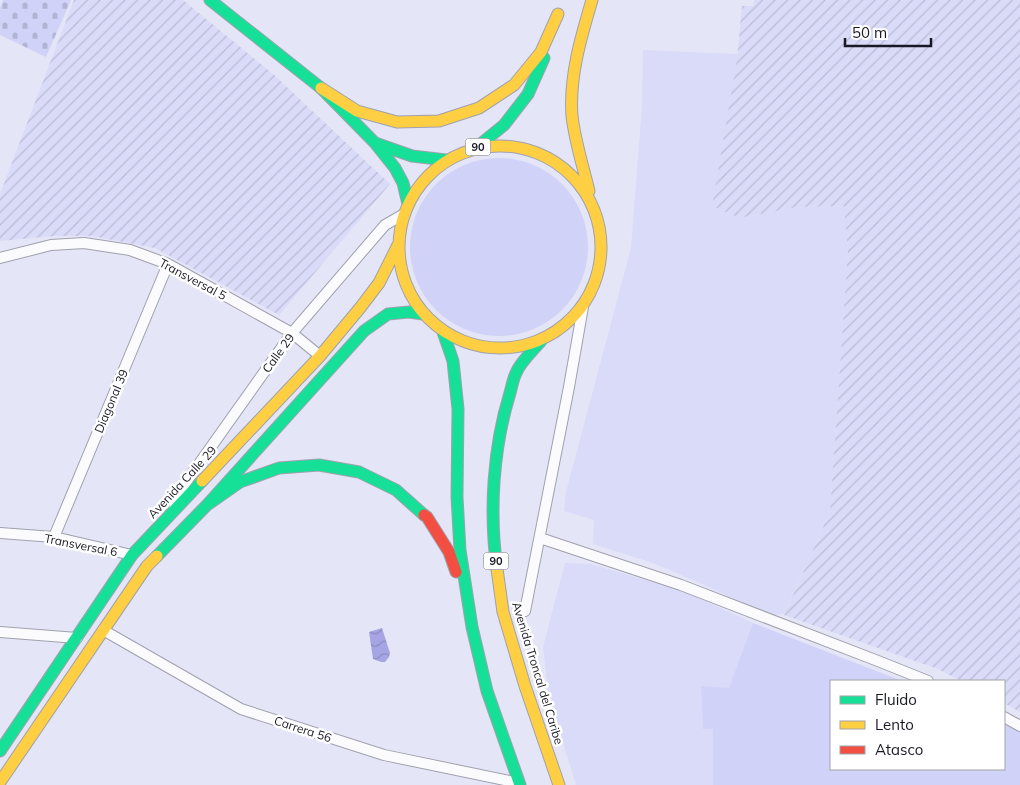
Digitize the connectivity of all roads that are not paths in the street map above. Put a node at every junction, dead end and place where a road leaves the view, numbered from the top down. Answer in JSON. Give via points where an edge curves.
{"nodes":[{"id":1,"x":210,"y":0,"type":"edge"},
{"id":2,"x":562,"y":0,"type":"edge"},
{"id":3,"x":592,"y":0,"type":"edge"},
{"id":4,"x":558,"y":14,"type":"junction"},
{"id":5,"x":321,"y":88,"type":"junction"},
{"id":6,"x":375,"y":143,"type":"junction"},
{"id":7,"x":477,"y":147,"type":"junction"},
{"id":8,"x":446,"y":160,"type":"junction"},
{"id":9,"x":591,"y":202,"type":"junction"},
{"id":10,"x":406,"y":209,"type":"junction"},
{"id":11,"x":398,"y":246,"type":"junction"},
{"id":12,"x":0,"y":258,"type":"edge"},
{"id":13,"x":168,"y":264,"type":"junction"},
{"id":14,"x":583,"y":307,"type":"junction"},
{"id":15,"x":423,"y":314,"type":"junction"},
{"id":16,"x":444,"y":332,"type":"junction"},
{"id":17,"x":292,"y":333,"type":"junction"},
{"id":18,"x":542,"y":340,"type":"junction"},
{"id":19,"x":320,"y":356,"type":"junction"},
{"id":20,"x":207,"y":505,"type":"junction"},
{"id":21,"x":174,"y":510,"type":"junction"},
{"id":22,"x":0,"y":533,"type":"edge"},
{"id":23,"x":54,"y":538,"type":"junction"},
{"id":24,"x":540,"y":538,"type":"junction"},
{"id":25,"x":132,"y":555,"type":"junction"},
{"id":26,"x":525,"y":611,"type":"dead end"},
{"id":27,"x":472,"y":627,"type":"junction"},
{"id":28,"x":103,"y":630,"type":"junction"},
{"id":29,"x":0,"y":632,"type":"edge"},
{"id":30,"x":77,"y":638,"type":"junction"},
{"id":31,"x":926,"y":680,"type":"edge"},
{"id":32,"x":1005,"y":718,"type":"edge"},
{"id":33,"x":1020,"y":726,"type":"edge"},
{"id":34,"x":0,"y":751,"type":"edge"},
{"id":35,"x":0,"y":782,"type":"edge"},
{"id":36,"x":519,"y":784,"type":"edge"},
{"id":37,"x":558,"y":785,"type":"edge"}],
"edges":[{"from":1,"to":5,"type":"main road"},
{"from":2,"to":4,"type":"main road","number":"90"},
{"from":3,"to":9,"type":"main road","number":"90","via":[[576,64],[572,106]]},
{"from":4,"to":5,"type":"main road","via":[[541,52],[514,85],[479,108],[439,121],[397,122],[357,110]]},
{"from":4,"to":7,"type":"main road","number":"90","via":[[546,55],[528,94],[504,125]]},
{"from":5,"to":6,"type":"main road"},
{"from":6,"to":8,"type":"main road","via":[[412,156]]},
{"from":6,"to":10,"type":"main road","via":[[403,184]]},
{"from":7,"to":8,"type":"main road","number":"90"},
{"from":7,"to":9,"type":"main road","number":"90","via":[[511,145],[544,154],[572,174]]},
{"from":8,"to":10,"type":"main road","number":"90","via":[[424,179]]},
{"from":9,"to":14,"type":"main road","number":"90","via":[[599,222],[600,266],[594,287]]},
{"from":10,"to":11,"type":"main road","number":"90"},
{"from":10,"to":17,"type":"street","name":"Calle 29","via":[[385,224]]},
{"from":11,"to":15,"type":"main road","number":"90","via":[[401,270],[409,293]]},
{"from":11,"to":19,"type":"main road","name":"Avenida Calle 29","via":[[379,284]]},
{"from":12,"to":13,"type":"street","name":"Transversal 5","via":[[51,245],[84,243],[130,250]]},
{"from":13,"to":17,"type":"street","name":"Transversal 5"},
{"from":13,"to":23,"type":"street","name":"Diagonal 39"},
{"from":14,"to":18,"type":"main road","number":"90","via":[[564,326]]},
{"from":14,"to":24,"type":"street"},
{"from":15,"to":16,"type":"main road","number":"90"},
{"from":15,"to":20,"type":"main road","via":[[388,314],[364,331]]},
{"from":16,"to":18,"type":"main road","number":"90","via":[[482,348],[522,347]]},
{"from":16,"to":27,"type":"main road","via":[[453,361],[458,409],[460,550]]},
{"from":17,"to":19,"type":"street","name":"Transversal 5"},
{"from":17,"to":21,"type":"street","name":"Calle 29","via":[[179,492]]},
{"from":18,"to":37,"type":"main road","name":"Avenida Troncal del Caribe","number":"90","via":[[517,370],[503,415],[493,502],[494,548],[503,612]]},
{"from":19,"to":21,"type":"main road","name":"Avenida Calle 29"},
{"from":20,"to":27,"type":"main road","via":[[240,482],[279,468],[319,465],[359,472],[396,490],[427,517],[449,552]]},
{"from":20,"to":28,"type":"main road","via":[[147,566]]},
{"from":21,"to":25,"type":"main road","name":"Avenida Calle 29"},
{"from":22,"to":23,"type":"street","name":"Transversal 6"},
{"from":23,"to":25,"type":"street","name":"Transversal 6"},
{"from":24,"to":26,"type":"street"},
{"from":24,"to":31,"type":"street","via":[[681,585]]},
{"from":25,"to":30,"type":"main road","name":"Avenida Calle 29"},
{"from":27,"to":36,"type":"main road","via":[[487,691]]},
{"from":28,"to":35,"type":"main road"},
{"from":28,"to":36,"type":"street","name":"Carrera 56","via":[[241,709],[384,755]]},
{"from":29,"to":30,"type":"street"},
{"from":30,"to":34,"type":"main road","name":"Avenida Calle 29"},
{"from":32,"to":33,"type":"street"}]}
